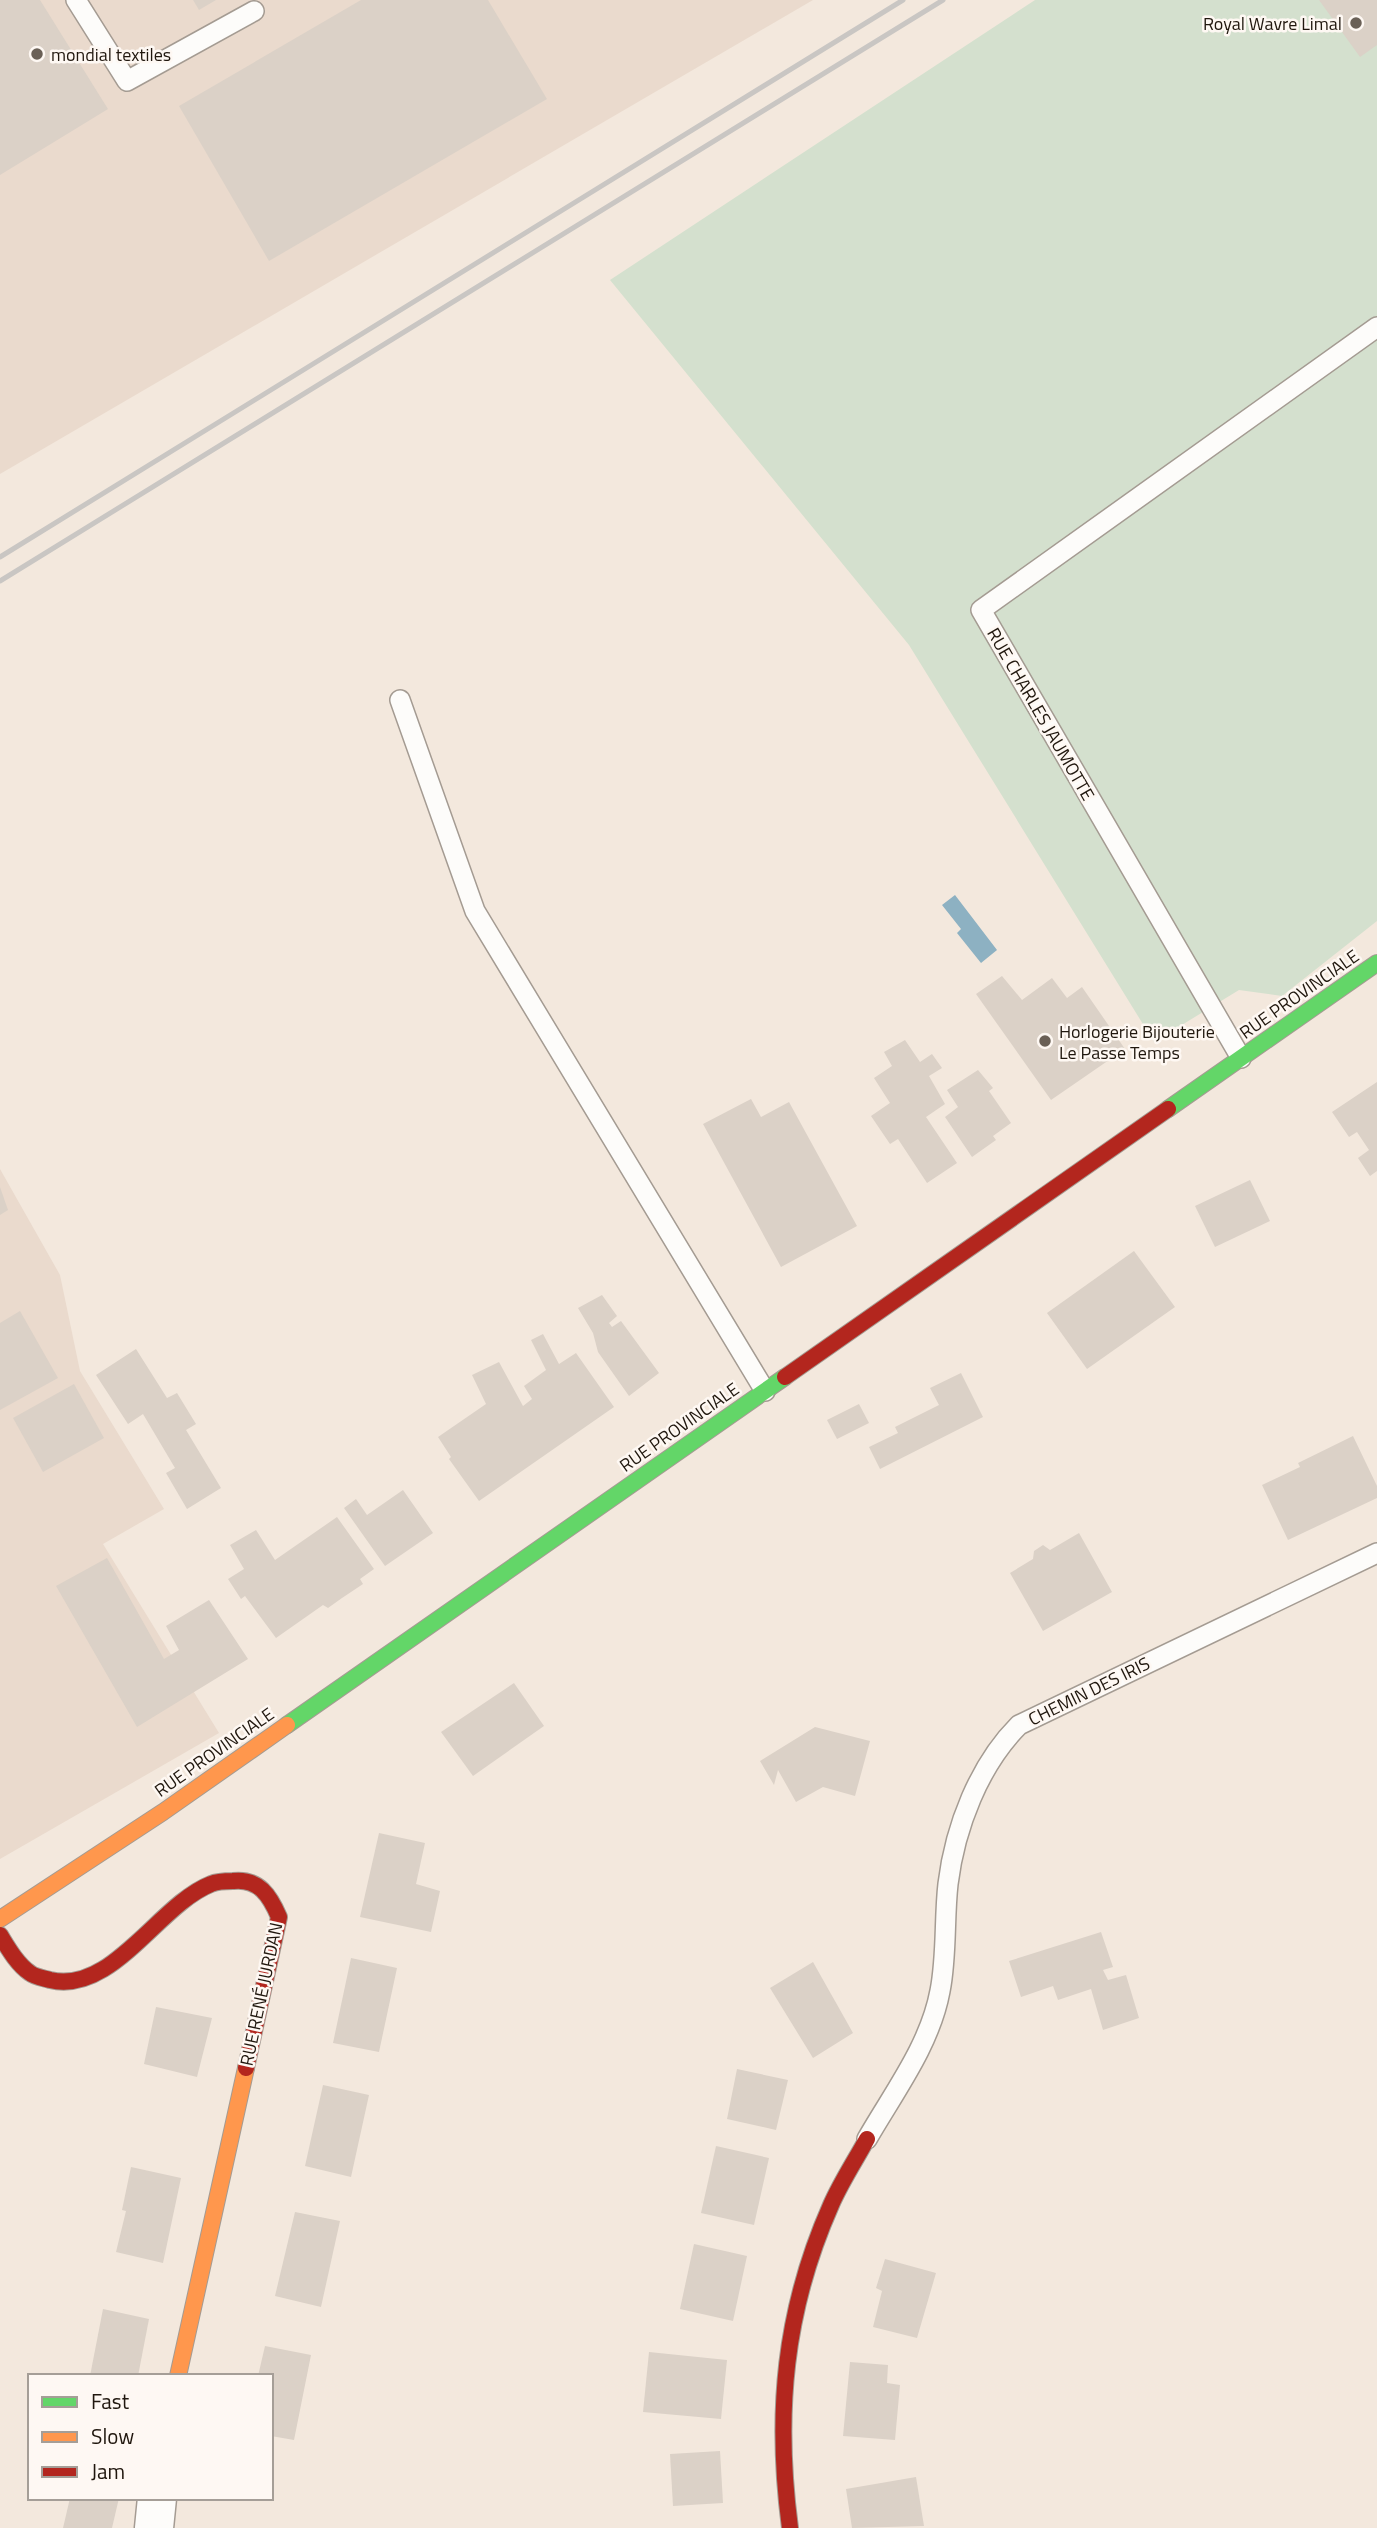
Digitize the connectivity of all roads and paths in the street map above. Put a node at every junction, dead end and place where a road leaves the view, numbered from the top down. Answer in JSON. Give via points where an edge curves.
{"nodes":[{"id":1,"x":76,"y":0,"type":"edge"},
{"id":2,"x":254,"y":11,"type":"dead end"},
{"id":3,"x":1377,"y":327,"type":"edge"},
{"id":4,"x":400,"y":700,"type":"dead end"},
{"id":5,"x":1377,"y":963,"type":"edge"},
{"id":6,"x":1241,"y":1058,"type":"junction"},
{"id":7,"x":765,"y":1391,"type":"junction"},
{"id":8,"x":1377,"y":1553,"type":"edge"},
{"id":9,"x":0,"y":1919,"type":"edge"},
{"id":10,"x":0,"y":1935,"type":"edge"},
{"id":11,"x":867,"y":2139,"type":"joint"},
{"id":12,"x":178,"y":2374,"type":"edge"},
{"id":13,"x":157,"y":2500,"type":"edge"},
{"id":14,"x":154,"y":2528,"type":"edge"},
{"id":15,"x":790,"y":2528,"type":"edge"}],
"edges":[{"from":1,"to":2,"type":"lane","via":[[127,81]]},
{"from":3,"to":6,"type":"lane","name":"RUE CHARLES JAUMOTTE","via":[[981,610]]},
{"from":4,"to":7,"type":"lane","via":[[475,911]]},
{"from":5,"to":6,"type":"main road","name":"RUE PROVINCIALE"},
{"from":6,"to":7,"type":"main road","name":"RUE PROVINCIALE"},
{"from":7,"to":9,"type":"main road","name":"RUE PROVINCIALE","via":[[163,1812]]},
{"from":8,"to":11,"type":"lane","name":"CHEMIN DES IRIS","via":[[1019,1725],[1002,1742],[981,1776],[956,1844],[948,1882],[940,1990],[932,2020]]},
{"from":10,"to":12,"type":"main road","name":"RUE RENÉ JURDAN","via":[[32,1976],[63,1984],[114,1962],[196,1891],[226,1878],[255,1882],[270,1897],[279,1917]]},
{"from":11,"to":15,"type":"main road","via":[[813,2249],[791,2334],[782,2417]]},
{"from":13,"to":14,"type":"street"}]}
